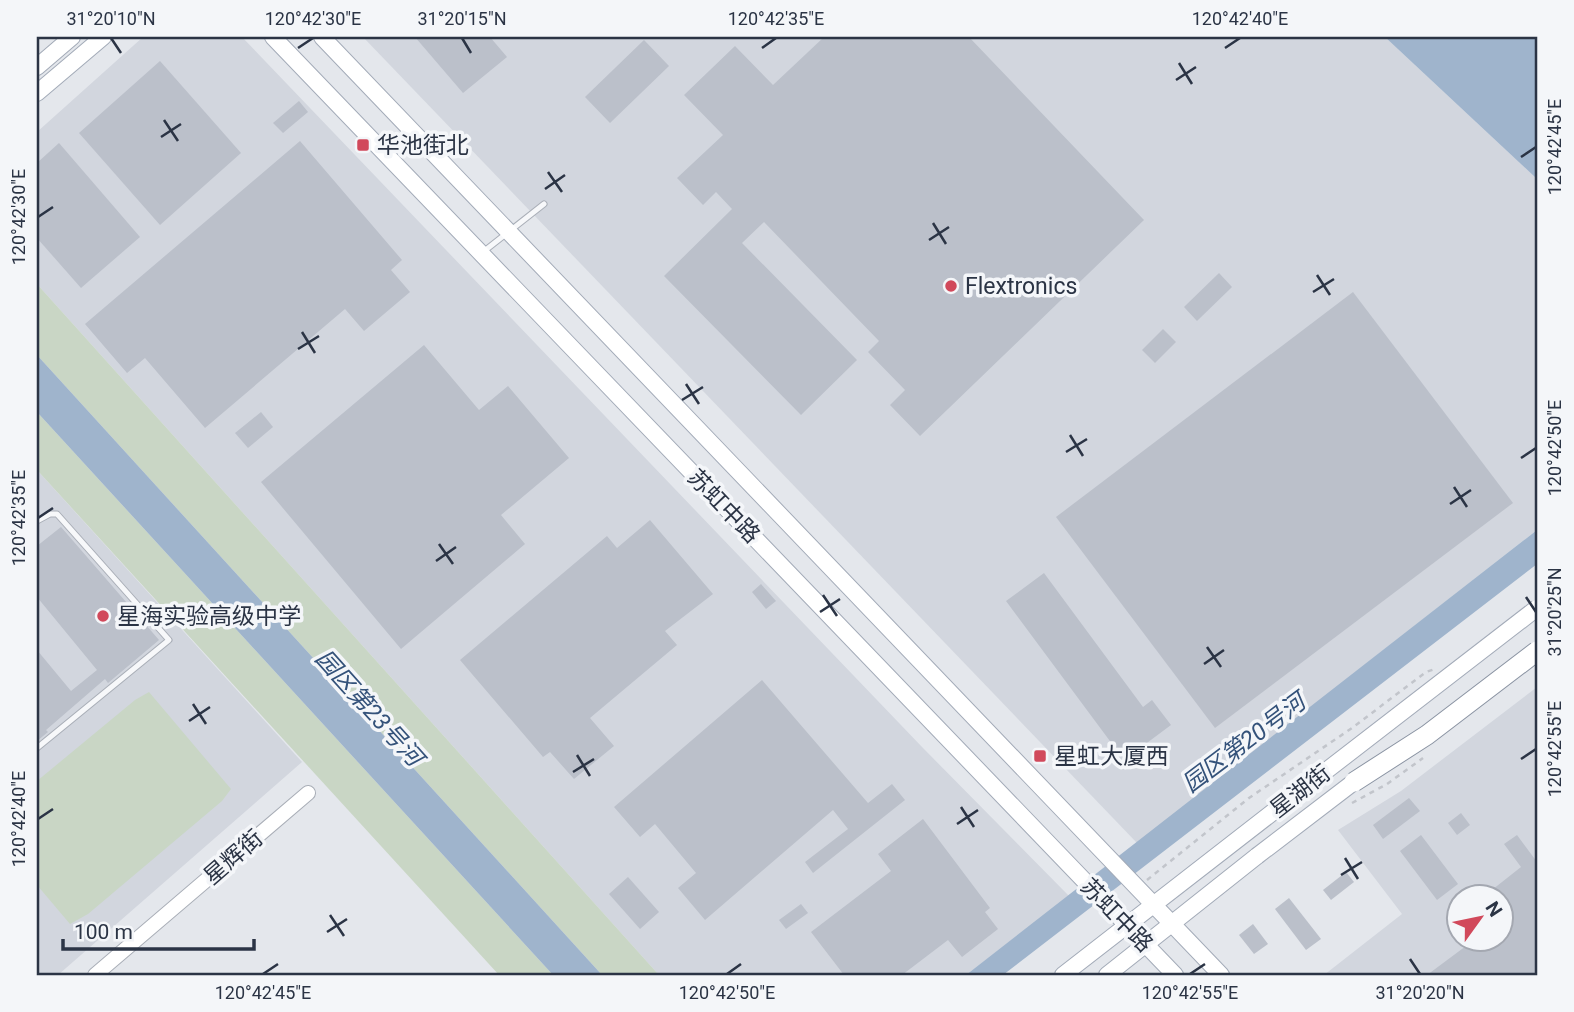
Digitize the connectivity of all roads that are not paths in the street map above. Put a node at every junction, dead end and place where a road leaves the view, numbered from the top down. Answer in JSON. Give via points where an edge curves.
{"nodes":[{"id":1,"x":72,"y":37,"type":"edge"},
{"id":2,"x":103,"y":37,"type":"edge"},
{"id":3,"x":273,"y":37,"type":"edge"},
{"id":4,"x":322,"y":37,"type":"edge"},
{"id":5,"x":37,"y":67,"type":"edge"},
{"id":6,"x":37,"y":93,"type":"edge"},
{"id":7,"x":544,"y":204,"type":"dead end"},
{"id":8,"x":509,"y":231,"type":"junction"},
{"id":9,"x":482,"y":253,"type":"junction"},
{"id":10,"x":37,"y":521,"type":"edge"},
{"id":11,"x":1537,"y":608,"type":"edge"},
{"id":12,"x":1537,"y":640,"type":"edge"},
{"id":13,"x":1537,"y":651,"type":"edge"},
{"id":14,"x":52,"y":724,"type":"dead end"},
{"id":15,"x":57,"y":731,"type":"junction"},
{"id":16,"x":37,"y":748,"type":"edge"},
{"id":17,"x":1354,"y":782,"type":"junction"},
{"id":18,"x":308,"y":793,"type":"dead end"},
{"id":19,"x":1154,"y":903,"type":"junction"},
{"id":20,"x":1172,"y":923,"type":"junction"},
{"id":21,"x":1127,"y":926,"type":"junction"},
{"id":22,"x":1145,"y":944,"type":"junction"},
{"id":23,"x":95,"y":975,"type":"edge"},
{"id":24,"x":1063,"y":975,"type":"edge"},
{"id":25,"x":1107,"y":975,"type":"edge"},
{"id":26,"x":1175,"y":975,"type":"edge"},
{"id":27,"x":1221,"y":975,"type":"edge"}],
"edges":[{"from":1,"to":5,"type":"main road"},
{"from":2,"to":6,"type":"main road"},
{"from":3,"to":9,"type":"main road","name":"苏虹中路"},
{"from":4,"to":8,"type":"main road","name":"苏虹中路"},
{"from":7,"to":8,"type":"lane"},
{"from":8,"to":9,"type":"lane"},
{"from":8,"to":19,"type":"main road","name":"苏虹中路"},
{"from":9,"to":21,"type":"main road","name":"苏虹中路"},
{"from":10,"to":15,"type":"lane","via":[[57,514],[169,640]]},
{"from":11,"to":19,"type":"main road","name":"星湖街","bridge":true},
{"from":12,"to":17,"type":"main road","name":"星湖街","bridge":true},
{"from":13,"to":17,"type":"highway","bridge":true,"via":[[1427,735]]},
{"from":14,"to":15,"type":"lane"},
{"from":15,"to":16,"type":"lane"},
{"from":17,"to":20,"type":"main road","name":"星湖街","bridge":true},
{"from":18,"to":23,"type":"street","name":"星辉街"},
{"from":19,"to":20,"type":"main road","name":"苏虹中路"},
{"from":19,"to":21,"type":"main road","name":"星湖街"},
{"from":20,"to":22,"type":"main road","name":"星湖街"},
{"from":20,"to":27,"type":"main road","name":"苏虹中路"},
{"from":21,"to":22,"type":"main road","name":"苏虹中路"},
{"from":21,"to":24,"type":"main road","name":"星湖街"},
{"from":22,"to":25,"type":"main road","name":"星湖街"},
{"from":22,"to":26,"type":"main road","name":"苏虹中路"}]}
